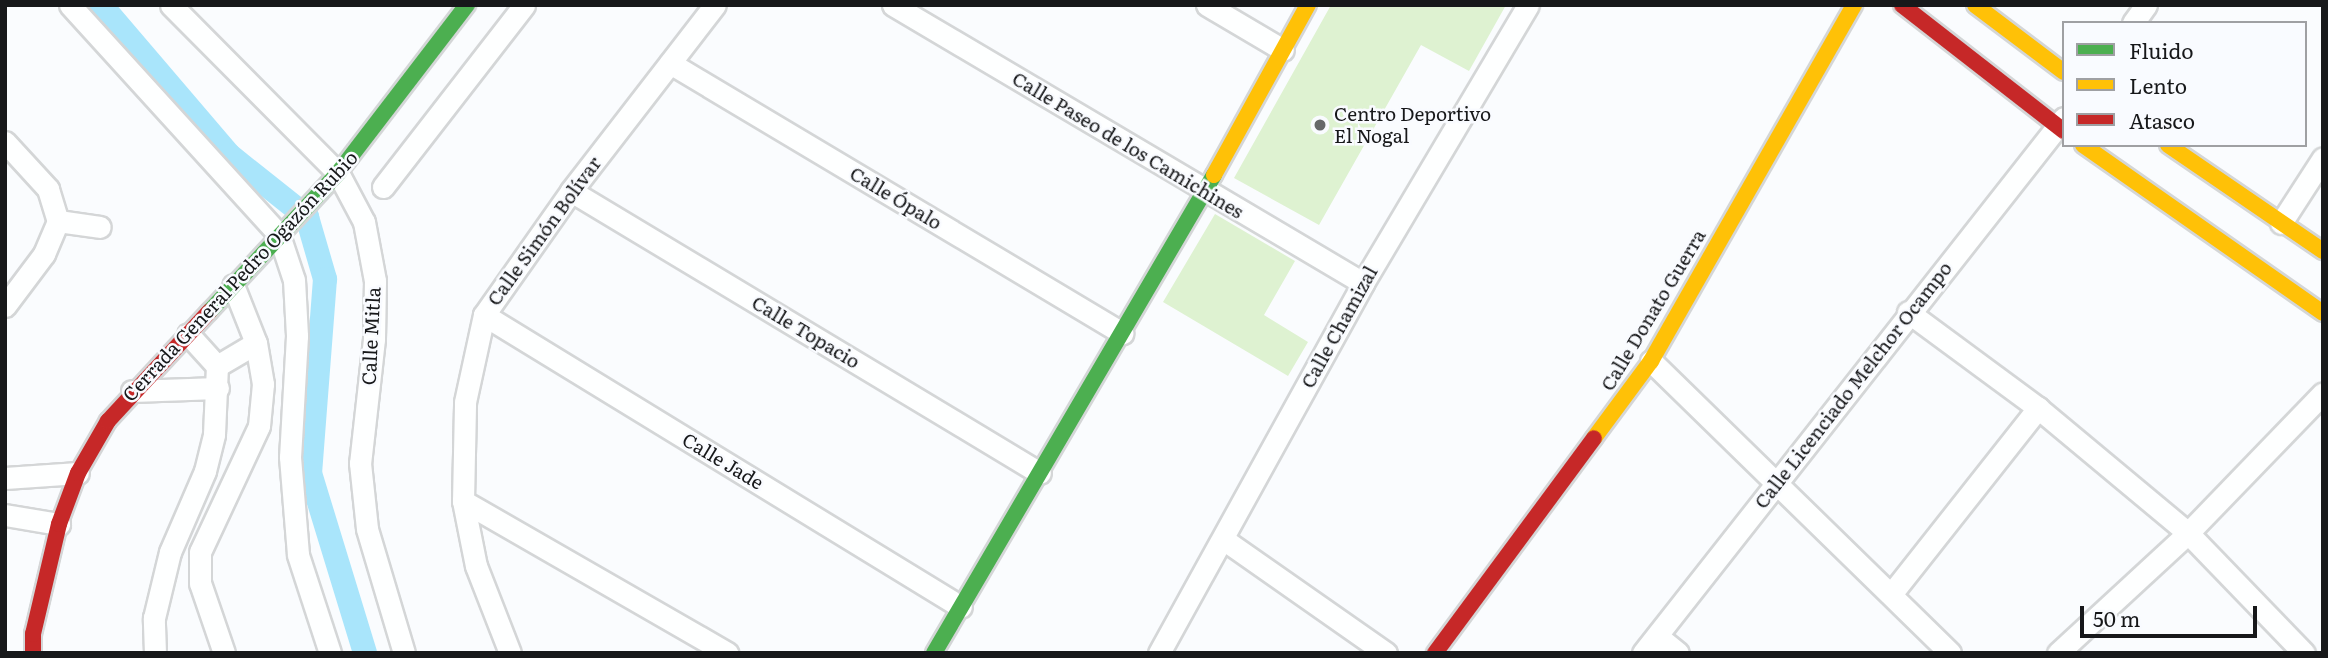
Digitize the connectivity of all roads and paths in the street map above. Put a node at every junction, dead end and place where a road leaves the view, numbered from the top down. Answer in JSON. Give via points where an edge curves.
{"nodes":[{"id":1,"x":70,"y":5,"type":"edge"},
{"id":2,"x":171,"y":5,"type":"edge"},
{"id":3,"x":467,"y":5,"type":"edge"},
{"id":4,"x":524,"y":5,"type":"edge"},
{"id":5,"x":715,"y":5,"type":"edge"},
{"id":6,"x":893,"y":5,"type":"edge"},
{"id":7,"x":1207,"y":5,"type":"edge"},
{"id":8,"x":1308,"y":5,"type":"edge"},
{"id":9,"x":1528,"y":5,"type":"edge"},
{"id":10,"x":1854,"y":5,"type":"edge"},
{"id":11,"x":1902,"y":5,"type":"edge"},
{"id":12,"x":1975,"y":5,"type":"edge"},
{"id":13,"x":2146,"y":5,"type":"edge"},
{"id":14,"x":2134,"y":21,"type":"edge"},
{"id":15,"x":1283,"y":50,"type":"junction"},
{"id":16,"x":670,"y":63,"type":"junction"},
{"id":17,"x":2062,"y":70,"type":"edge"},
{"id":18,"x":2062,"y":125,"type":"edge"},
{"id":19,"x":5,"y":142,"type":"edge"},
{"id":20,"x":2086,"y":147,"type":"edge"},
{"id":21,"x":2171,"y":147,"type":"edge"},
{"id":22,"x":2323,"y":158,"type":"edge"},
{"id":23,"x":338,"y":173,"type":"junction"},
{"id":24,"x":383,"y":187,"type":"dead end"},
{"id":25,"x":571,"y":191,"type":"junction"},
{"id":26,"x":1205,"y":191,"type":"junction"},
{"id":27,"x":58,"y":220,"type":"junction"},
{"id":28,"x":2281,"y":223,"type":"junction"},
{"id":29,"x":100,"y":227,"type":"dead end"},
{"id":30,"x":286,"y":228,"type":"junction"},
{"id":31,"x":2323,"y":251,"type":"edge"},
{"id":32,"x":1363,"y":283,"type":"junction"},
{"id":33,"x":233,"y":285,"type":"junction"},
{"id":34,"x":5,"y":306,"type":"edge"},
{"id":35,"x":1908,"y":312,"type":"junction"},
{"id":36,"x":2323,"y":313,"type":"edge"},
{"id":37,"x":484,"y":315,"type":"junction"},
{"id":38,"x":1122,"y":333,"type":"junction"},
{"id":39,"x":188,"y":334,"type":"junction"},
{"id":40,"x":256,"y":343,"type":"junction"},
{"id":41,"x":1651,"y":361,"type":"junction"},
{"id":42,"x":217,"y":366,"type":"junction"},
{"id":43,"x":218,"y":388,"type":"junction"},
{"id":44,"x":132,"y":391,"type":"junction"},
{"id":45,"x":2323,"y":393,"type":"edge"},
{"id":46,"x":2038,"y":408,"type":"junction"},
{"id":47,"x":78,"y":473,"type":"junction"},
{"id":48,"x":1040,"y":473,"type":"junction"},
{"id":49,"x":5,"y":478,"type":"edge"},
{"id":50,"x":1777,"y":481,"type":"junction"},
{"id":51,"x":463,"y":501,"type":"junction"},
{"id":52,"x":5,"y":515,"type":"edge"},
{"id":53,"x":59,"y":524,"type":"junction"},
{"id":54,"x":2188,"y":533,"type":"junction"},
{"id":55,"x":1223,"y":539,"type":"junction"},
{"id":56,"x":1892,"y":593,"type":"junction"},
{"id":57,"x":961,"y":607,"type":"junction"},
{"id":58,"x":1657,"y":636,"type":"junction"},
{"id":59,"x":33,"y":653,"type":"edge"},
{"id":60,"x":155,"y":653,"type":"edge"},
{"id":61,"x":224,"y":653,"type":"edge"},
{"id":62,"x":330,"y":653,"type":"edge"},
{"id":63,"x":404,"y":653,"type":"edge"},
{"id":64,"x":510,"y":653,"type":"edge"},
{"id":65,"x":727,"y":653,"type":"edge"},
{"id":66,"x":934,"y":653,"type":"edge"},
{"id":67,"x":1159,"y":653,"type":"edge"},
{"id":68,"x":1386,"y":653,"type":"edge"},
{"id":69,"x":1435,"y":653,"type":"edge"},
{"id":70,"x":1643,"y":653,"type":"edge"},
{"id":71,"x":1678,"y":653,"type":"edge"},
{"id":72,"x":1950,"y":653,"type":"edge"},
{"id":73,"x":2058,"y":653,"type":"edge"},
{"id":74,"x":2304,"y":653,"type":"edge"}],
"edges":[{"from":1,"to":30,"type":"street"},
{"from":2,"to":23,"type":"street","name":"Calle Mitla"},
{"from":3,"to":23,"type":"street","name":"Cerrada General Pedro Ogazón Rubio"},
{"from":4,"to":24,"type":"street"},
{"from":5,"to":16,"type":"street","name":"Calle Simón Bolívar"},
{"from":6,"to":26,"type":"street","name":"Calle Paseo de los Camichines"},
{"from":7,"to":15,"type":"street"},
{"from":8,"to":15,"type":"street"},
{"from":9,"to":32,"type":"street","name":"Calle Chamizal"},
{"from":10,"to":41,"type":"street","name":"Calle Donato Guerra"},
{"from":11,"to":18,"type":"street"},
{"from":12,"to":17,"type":"street"},
{"from":13,"to":14,"type":"street"},
{"from":15,"to":26,"type":"street"},
{"from":16,"to":25,"type":"street","name":"Calle Simón Bolívar"},
{"from":16,"to":38,"type":"street","name":"Calle Ópalo"},
{"from":18,"to":35,"type":"street","name":"Calle Licenciado Melchor Ocampo"},
{"from":19,"to":27,"type":"street","via":[[48,189]]},
{"from":20,"to":36,"type":"street"},
{"from":21,"to":28,"type":"street"},
{"from":22,"to":28,"type":"street"},
{"from":23,"to":30,"type":"street","name":"Cerrada General Pedro Ogazón Rubio"},
{"from":23,"to":63,"type":"street","name":"Calle Mitla","via":[[364,222],[375,281],[374,339],[359,463],[367,529]]},
{"from":25,"to":37,"type":"street","name":"Calle Simón Bolívar"},
{"from":25,"to":48,"type":"street","name":"Calle Topacio"},
{"from":26,"to":32,"type":"street","name":"Calle Paseo de los Camichines"},
{"from":26,"to":38,"type":"street"},
{"from":27,"to":29,"type":"street"},
{"from":27,"to":34,"type":"street","via":[[44,254]]},
{"from":28,"to":31,"type":"street"},
{"from":30,"to":33,"type":"street","name":"Cerrada General Pedro Ogazón Rubio"},
{"from":30,"to":62,"type":"street","via":[[297,335],[289,457],[298,555]]},
{"from":32,"to":55,"type":"street","name":"Calle Chamizal"},
{"from":33,"to":39,"type":"street","name":"Cerrada General Pedro Ogazón Rubio"},
{"from":33,"to":40,"type":"street"},
{"from":35,"to":46,"type":"street"},
{"from":35,"to":50,"type":"street","name":"Calle Licenciado Melchor Ocampo"},
{"from":37,"to":51,"type":"street","name":"Calle Simón Bolívar","via":[[465,402]]},
{"from":37,"to":57,"type":"street","name":"Calle Jade"},
{"from":38,"to":48,"type":"street"},
{"from":39,"to":42,"type":"street"},
{"from":39,"to":44,"type":"street","name":"Cerrada General Pedro Ogazón Rubio"},
{"from":40,"to":42,"type":"street"},
{"from":40,"to":61,"type":"street","via":[[263,384],[259,426],[200,552],[200,583]]},
{"from":41,"to":50,"type":"street"},
{"from":41,"to":69,"type":"street","name":"Calle Donato Guerra"},
{"from":42,"to":43,"type":"street"},
{"from":43,"to":44,"type":"street"},
{"from":43,"to":60,"type":"street","via":[[205,471],[170,552],[154,618]]},
{"from":44,"to":47,"type":"street","name":"Cerrada General Pedro Ogazón Rubio"},
{"from":45,"to":54,"type":"street"},
{"from":46,"to":54,"type":"street"},
{"from":46,"to":56,"type":"street"},
{"from":47,"to":49,"type":"street"},
{"from":47,"to":53,"type":"street","name":"Cerrada General Pedro Ogazón Rubio"},
{"from":48,"to":57,"type":"street"},
{"from":50,"to":56,"type":"street"},
{"from":50,"to":58,"type":"street","name":"Calle Licenciado Melchor Ocampo"},
{"from":51,"to":64,"type":"street","name":"Calle Simón Bolívar","via":[[476,566]]},
{"from":51,"to":65,"type":"street"},
{"from":52,"to":53,"type":"street"},
{"from":53,"to":59,"type":"street","name":"Cerrada General Pedro Ogazón Rubio","via":[[33,634]]},
{"from":54,"to":73,"type":"street"},
{"from":54,"to":74,"type":"street"},
{"from":55,"to":67,"type":"street","name":"Calle Chamizal"},
{"from":55,"to":68,"type":"street"},
{"from":56,"to":72,"type":"street"},
{"from":57,"to":66,"type":"street"},
{"from":58,"to":70,"type":"street","name":"Calle Licenciado Melchor Ocampo"},
{"from":58,"to":71,"type":"street"}]}
